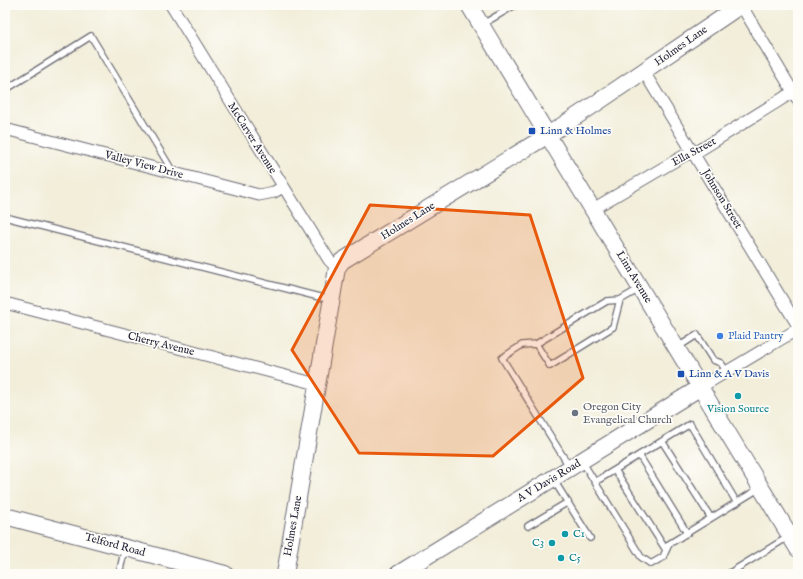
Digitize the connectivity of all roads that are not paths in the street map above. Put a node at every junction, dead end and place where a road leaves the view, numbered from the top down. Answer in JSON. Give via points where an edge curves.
{"nodes":[{"id":1,"x":171,"y":5,"type":"edge"},
{"id":2,"x":469,"y":5,"type":"edge"},
{"id":3,"x":515,"y":5,"type":"edge"},
{"id":4,"x":741,"y":5,"type":"edge"},
{"id":5,"x":481,"y":26,"type":"junction"},
{"id":6,"x":644,"y":72,"type":"junction"},
{"id":7,"x":5,"y":90,"type":"edge"},
{"id":8,"x":796,"y":96,"type":"edge"},
{"id":9,"x":5,"y":129,"type":"edge"},
{"id":10,"x":548,"y":134,"type":"junction"},
{"id":11,"x":694,"y":152,"type":"junction"},
{"id":12,"x":174,"y":173,"type":"junction"},
{"id":13,"x":283,"y":187,"type":"junction"},
{"id":14,"x":593,"y":209,"type":"junction"},
{"id":15,"x":5,"y":217,"type":"edge"},
{"id":16,"x":337,"y":268,"type":"junction"},
{"id":17,"x":640,"y":288,"type":"junction"},
{"id":18,"x":331,"y":300,"type":"junction"},
{"id":19,"x":620,"y":300,"type":"junction"},
{"id":20,"x":5,"y":303,"type":"edge"},
{"id":21,"x":798,"y":326,"type":"edge"},
{"id":22,"x":798,"y":329,"type":"edge"},
{"id":23,"x":536,"y":344,"type":"junction"},
{"id":24,"x":677,"y":348,"type":"junction"},
{"id":25,"x":726,"y":372,"type":"junction"},
{"id":26,"x":317,"y":384,"type":"junction"},
{"id":27,"x":701,"y":388,"type":"junction"},
{"id":28,"x":662,"y":441,"type":"junction"},
{"id":29,"x":639,"y":455,"type":"junction"},
{"id":30,"x":576,"y":465,"type":"junction"},
{"id":31,"x":615,"y":470,"type":"junction"},
{"id":32,"x":553,"y":479,"type":"junction"},
{"id":33,"x":595,"y":482,"type":"junction"},
{"id":34,"x":761,"y":488,"type":"junction"},
{"id":35,"x":568,"y":502,"type":"junction"},
{"id":36,"x":737,"y":503,"type":"junction"},
{"id":37,"x":5,"y":516,"type":"edge"},
{"id":38,"x":712,"y":518,"type":"junction"},
{"id":39,"x":528,"y":526,"type":"dead end"},
{"id":40,"x":687,"y":533,"type":"junction"},
{"id":41,"x":590,"y":538,"type":"dead end"},
{"id":42,"x":794,"y":542,"type":"edge"},
{"id":43,"x":125,"y":548,"type":"junction"},
{"id":44,"x":666,"y":550,"type":"junction"},
{"id":45,"x":204,"y":571,"type":"edge"},
{"id":46,"x":119,"y":574,"type":"edge"},
{"id":47,"x":225,"y":574,"type":"edge"},
{"id":48,"x":285,"y":574,"type":"edge"},
{"id":49,"x":398,"y":574,"type":"edge"},
{"id":50,"x":728,"y":574,"type":"edge"}],
"edges":[{"from":1,"to":13,"type":"street","name":"McCarver Avenue"},
{"from":2,"to":5,"type":"street","name":"Linn Avenue"},
{"from":3,"to":5,"type":"lane"},
{"from":4,"to":6,"type":"street","name":"Holmes Lane"},
{"from":4,"to":8,"type":"street"},
{"from":5,"to":10,"type":"street","name":"Linn Avenue"},
{"from":6,"to":10,"type":"street","name":"Holmes Lane"},
{"from":6,"to":11,"type":"street","name":"Johnson Street"},
{"from":7,"to":12,"type":"lane","via":[[91,36]]},
{"from":8,"to":11,"type":"street","name":"Ella Street"},
{"from":9,"to":12,"type":"street","name":"Valley View Drive"},
{"from":10,"to":14,"type":"street","name":"Linn Avenue"},
{"from":10,"to":16,"type":"street","name":"Holmes Lane","via":[[342,262]]},
{"from":11,"to":14,"type":"street","name":"Ella Street"},
{"from":11,"to":21,"type":"street","name":"Johnson Street"},
{"from":12,"to":13,"type":"street","name":"Valley View Drive","via":[[259,195]]},
{"from":13,"to":16,"type":"street","name":"McCarver Avenue","via":[[328,260]]},
{"from":14,"to":17,"type":"street","name":"Linn Avenue"},
{"from":15,"to":18,"type":"lane"},
{"from":16,"to":18,"type":"street","name":"Holmes Lane"},
{"from":17,"to":19,"type":"lane"},
{"from":17,"to":24,"type":"street","name":"Linn Avenue"},
{"from":18,"to":26,"type":"street","name":"Holmes Lane"},
{"from":19,"to":23,"type":"lane","via":[[607,301]]},
{"from":19,"to":23,"type":"lane","via":[[614,327],[550,366]]},
{"from":20,"to":26,"type":"street","name":"Cherry Avenue"},
{"from":22,"to":25,"type":"street"},
{"from":23,"to":30,"type":"lane","via":[[522,346],[502,358]]},
{"from":24,"to":25,"type":"lane","via":[[697,335],[713,360],[721,363]]},
{"from":24,"to":27,"type":"street","name":"Linn Avenue"},
{"from":25,"to":27,"type":"street"},
{"from":26,"to":48,"type":"street","name":"Holmes Lane"},
{"from":27,"to":30,"type":"street","name":"A V Davis Road"},
{"from":27,"to":34,"type":"street","name":"Linn Avenue"},
{"from":28,"to":29,"type":"lane"},
{"from":28,"to":36,"type":"lane","via":[[690,424]]},
{"from":28,"to":38,"type":"lane"},
{"from":29,"to":31,"type":"lane"},
{"from":29,"to":40,"type":"lane"},
{"from":30,"to":32,"type":"street","name":"A V Davis Road"},
{"from":30,"to":33,"type":"lane"},
{"from":31,"to":33,"type":"lane"},
{"from":31,"to":44,"type":"lane"},
{"from":32,"to":35,"type":"lane"},
{"from":32,"to":49,"type":"street","name":"A V Davis Road"},
{"from":33,"to":44,"type":"lane","via":[[641,557],[651,564],[663,557]]},
{"from":34,"to":36,"type":"lane"},
{"from":34,"to":42,"type":"street","name":"Linn Avenue"},
{"from":35,"to":39,"type":"lane"},
{"from":35,"to":41,"type":"lane"},
{"from":36,"to":38,"type":"lane"},
{"from":37,"to":43,"type":"street","name":"Telford Road"},
{"from":38,"to":40,"type":"lane"},
{"from":40,"to":44,"type":"lane","via":[[669,544]]},
{"from":42,"to":50,"type":"lane"},
{"from":43,"to":45,"type":"street","name":"Telford Road"},
{"from":43,"to":46,"type":"lane"},
{"from":45,"to":47,"type":"street","name":"Telford Road"}]}
